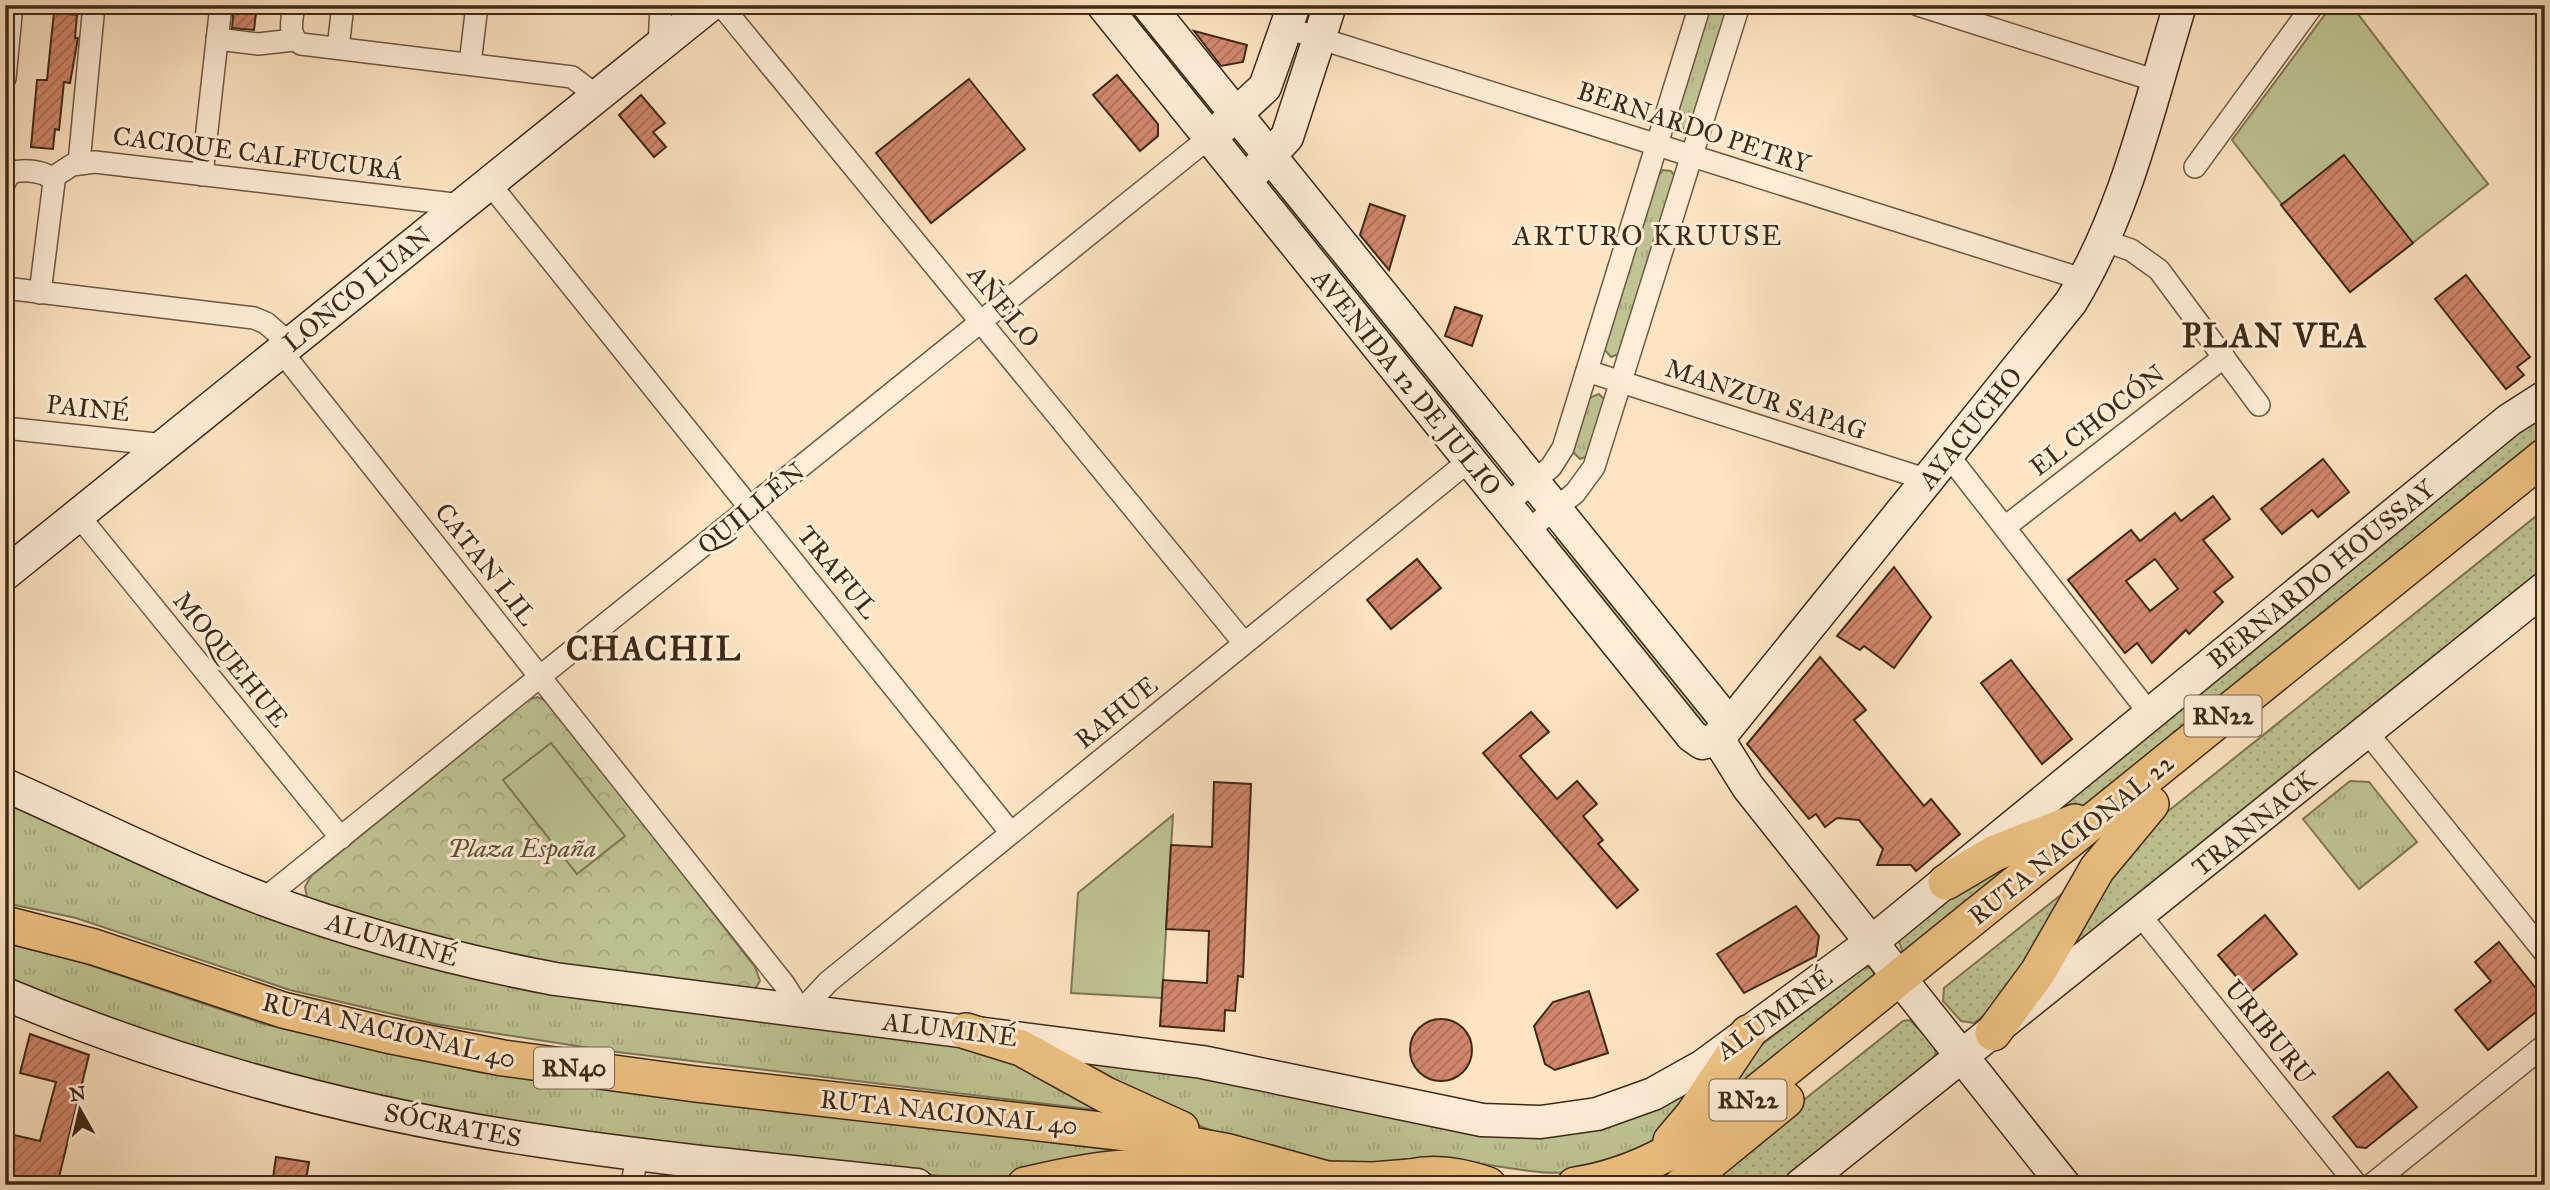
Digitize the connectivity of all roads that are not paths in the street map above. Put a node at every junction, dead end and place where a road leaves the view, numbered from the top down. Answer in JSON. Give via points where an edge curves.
{"nodes":[{"id":1,"x":12,"y":5,"type":"edge"},
{"id":2,"x":94,"y":5,"type":"edge"},
{"id":3,"x":221,"y":5,"type":"edge"},
{"id":4,"x":294,"y":5,"type":"edge"},
{"id":5,"x":343,"y":5,"type":"edge"},
{"id":6,"x":477,"y":5,"type":"edge"},
{"id":7,"x":661,"y":5,"type":"edge"},
{"id":8,"x":710,"y":5,"type":"edge"},
{"id":9,"x":721,"y":5,"type":"edge"},
{"id":10,"x":1103,"y":5,"type":"edge"},
{"id":11,"x":1148,"y":5,"type":"edge"},
{"id":12,"x":1330,"y":5,"type":"edge"},
{"id":13,"x":1700,"y":5,"type":"edge"},
{"id":14,"x":1739,"y":5,"type":"edge"},
{"id":15,"x":1918,"y":5,"type":"edge"},
{"id":16,"x":2180,"y":5,"type":"edge"},
{"id":17,"x":2313,"y":5,"type":"edge"},
{"id":18,"x":1290,"y":17,"type":"edge"},
{"id":19,"x":1320,"y":38,"type":"junction"},
{"id":20,"x":218,"y":39,"type":"junction"},
{"id":21,"x":294,"y":40,"type":"junction"},
{"id":22,"x":659,"y":47,"type":"junction"},
{"id":23,"x":338,"y":48,"type":"junction"},
{"id":24,"x":470,"y":64,"type":"junction"},
{"id":25,"x":6,"y":69,"type":"edge"},
{"id":26,"x":2157,"y":81,"type":"junction"},
{"id":27,"x":597,"y":96,"type":"junction"},
{"id":28,"x":1237,"y":116,"type":"junction"},
{"id":29,"x":1210,"y":137,"type":"junction"},
{"id":30,"x":1657,"y":145,"type":"junction"},
{"id":31,"x":1692,"y":156,"type":"junction"},
{"id":32,"x":1270,"y":157,"type":"junction"},
{"id":33,"x":79,"y":163,"type":"junction"},
{"id":34,"x":2195,"y":167,"type":"dead end"},
{"id":35,"x":7,"y":173,"type":"edge"},
{"id":36,"x":202,"y":175,"type":"junction"},
{"id":37,"x":52,"y":178,"type":"junction"},
{"id":38,"x":1244,"y":180,"type":"junction"},
{"id":39,"x":489,"y":183,"type":"junction"},
{"id":40,"x":462,"y":205,"type":"junction"},
{"id":41,"x":2105,"y":241,"type":"junction"},
{"id":42,"x":2085,"y":279,"type":"junction"},
{"id":43,"x":5,"y":288,"type":"edge"},
{"id":44,"x":40,"y":293,"type":"junction"},
{"id":45,"x":981,"y":322,"type":"junction"},
{"id":46,"x":286,"y":348,"type":"junction"},
{"id":47,"x":2224,"y":357,"type":"junction"},
{"id":48,"x":1587,"y":370,"type":"junction"},
{"id":49,"x":1622,"y":382,"type":"junction"},
{"id":50,"x":2545,"y":397,"type":"edge"},
{"id":51,"x":2259,"y":405,"type":"dead end"},
{"id":52,"x":5,"y":428,"type":"edge"},
{"id":53,"x":165,"y":445,"type":"junction"},
{"id":54,"x":1948,"y":455,"type":"junction"},
{"id":55,"x":2545,"y":456,"type":"edge"},
{"id":56,"x":1470,"y":460,"type":"junction"},
{"id":57,"x":1928,"y":480,"type":"junction"},
{"id":58,"x":1533,"y":482,"type":"junction"},
{"id":59,"x":2545,"y":485,"type":"edge"},
{"id":60,"x":1506,"y":505,"type":"junction"},
{"id":61,"x":750,"y":508,"type":"junction"},
{"id":62,"x":1554,"y":509,"type":"junction"},
{"id":63,"x":78,"y":515,"type":"junction"},
{"id":64,"x":2005,"y":527,"type":"junction"},
{"id":65,"x":1527,"y":531,"type":"junction"},
{"id":66,"x":5,"y":574,"type":"edge"},
{"id":67,"x":2545,"y":588,"type":"edge"},
{"id":68,"x":1244,"y":643,"type":"junction"},
{"id":69,"x":540,"y":677,"type":"junction"},
{"id":70,"x":2150,"y":714,"type":"junction"},
{"id":71,"x":2367,"y":732,"type":"junction"},
{"id":72,"x":1718,"y":739,"type":"junction"},
{"id":73,"x":5,"y":785,"type":"edge"},
{"id":74,"x":2138,"y":800,"type":"junction"},
{"id":75,"x":1012,"y":833,"type":"junction"},
{"id":76,"x":341,"y":838,"type":"junction"},
{"id":77,"x":1945,"y":881,"type":"junction"},
{"id":78,"x":264,"y":899,"type":"junction"},
{"id":79,"x":2140,"y":915,"type":"junction"},
{"id":80,"x":5,"y":924,"type":"edge"},
{"id":81,"x":1873,"y":941,"type":"junction"},
{"id":82,"x":2545,"y":953,"type":"edge"},
{"id":83,"x":1908,"y":986,"type":"junction"},
{"id":84,"x":5,"y":994,"type":"edge"},
{"id":85,"x":801,"y":1011,"type":"junction"},
{"id":86,"x":966,"y":1031,"type":"junction"},
{"id":87,"x":1748,"y":1033,"type":"junction"},
{"id":88,"x":1993,"y":1033,"type":"junction"},
{"id":89,"x":2545,"y":1045,"type":"edge"},
{"id":90,"x":1962,"y":1058,"type":"junction"},
{"id":91,"x":637,"y":1154,"type":"junction"},
{"id":92,"x":1649,"y":1164,"type":"junction"},
{"id":93,"x":1251,"y":1177,"type":"edge"},
{"id":94,"x":1399,"y":1181,"type":"edge"},
{"id":95,"x":1479,"y":1182,"type":"edge"},
{"id":96,"x":632,"y":1185,"type":"edge"},
{"id":97,"x":917,"y":1185,"type":"edge"},
{"id":98,"x":1025,"y":1185,"type":"edge"},
{"id":99,"x":1519,"y":1185,"type":"edge"},
{"id":100,"x":1575,"y":1185,"type":"edge"},
{"id":101,"x":1682,"y":1185,"type":"edge"},
{"id":102,"x":1801,"y":1185,"type":"edge"},
{"id":103,"x":2064,"y":1185,"type":"edge"},
{"id":104,"x":2357,"y":1185,"type":"edge"},
{"id":105,"x":2371,"y":1185,"type":"edge"}],
"edges":[{"from":1,"to":25,"type":"street"},
{"from":2,"to":33,"type":"street"},
{"from":3,"to":20,"type":"street"},
{"from":4,"to":21,"type":"street"},
{"from":5,"to":23,"type":"street"},
{"from":6,"to":24,"type":"street"},
{"from":7,"to":22,"type":"street"},
{"from":8,"to":22,"type":"street","name":"LONCO LUAN"},
{"from":9,"to":45,"type":"street","name":"AÑELO"},
{"from":10,"to":29,"type":"street","name":"AVENIDA 12 DE JULIO"},
{"from":11,"to":28,"type":"street","name":"AVENIDA 12 DE JULIO"},
{"from":12,"to":19,"type":"street"},
{"from":13,"to":30,"type":"street"},
{"from":14,"to":31,"type":"street"},
{"from":15,"to":26,"type":"street"},
{"from":16,"to":26,"type":"street","name":"AYACUCHO"},
{"from":17,"to":34,"type":"street"},
{"from":18,"to":19,"type":"street","name":"BERNARDO PETRY"},
{"from":18,"to":28,"type":"street","name":"QUILLÉN","via":[[1265,87]]},
{"from":19,"to":30,"type":"street","name":"BERNARDO PETRY"},
{"from":19,"to":32,"type":"street","via":[[1291,128]]},
{"from":20,"to":21,"type":"street","via":[[267,44]]},
{"from":20,"to":36,"type":"street"},
{"from":21,"to":23,"type":"street"},
{"from":22,"to":27,"type":"street","name":"LONCO LUAN"},
{"from":23,"to":24,"type":"street"},
{"from":24,"to":27,"type":"street","via":[[572,77]]},
{"from":26,"to":41,"type":"street","name":"AYACUCHO"},
{"from":27,"to":39,"type":"street","name":"LONCO LUAN"},
{"from":28,"to":29,"type":"street","name":"QUILLÉN"},
{"from":28,"to":32,"type":"street","name":"AVENIDA 12 DE JULIO"},
{"from":29,"to":38,"type":"street","name":"AVENIDA 12 DE JULIO"},
{"from":29,"to":45,"type":"street","name":"QUILLÉN"},
{"from":30,"to":31,"type":"street","name":"BERNARDO PETRY"},
{"from":30,"to":48,"type":"street"},
{"from":31,"to":42,"type":"street","name":"BERNARDO PETRY"},
{"from":31,"to":49,"type":"street"},
{"from":32,"to":38,"type":"street"},
{"from":32,"to":58,"type":"street","name":"AVENIDA 12 DE JULIO"},
{"from":33,"to":36,"type":"street","name":"CACIQUE CALFUCURÁ"},
{"from":33,"to":37,"type":"street","name":"CACIQUE CALFUCURÁ"},
{"from":35,"to":37,"type":"street","via":[[21,171]]},
{"from":36,"to":40,"type":"street","name":"CACIQUE CALFUCURÁ"},
{"from":37,"to":44,"type":"street"},
{"from":38,"to":56,"type":"street","name":"AVENIDA 12 DE JULIO"},
{"from":39,"to":40,"type":"street","name":"LONCO LUAN"},
{"from":39,"to":61,"type":"street","name":"TRAFUL"},
{"from":40,"to":46,"type":"street","name":"LONCO LUAN"},
{"from":41,"to":42,"type":"street","name":"AYACUCHO"},
{"from":41,"to":47,"type":"street","via":[[2132,250],[2159,270]]},
{"from":42,"to":54,"type":"street","name":"AYACUCHO"},
{"from":43,"to":44,"type":"street","name":"CATAN LIL"},
{"from":44,"to":46,"type":"street","name":"CATAN LIL","via":[[254,318],[266,323]]},
{"from":45,"to":61,"type":"street","name":"QUILLÉN"},
{"from":45,"to":68,"type":"street","name":"AÑELO"},
{"from":46,"to":53,"type":"street","name":"LONCO LUAN"},
{"from":46,"to":69,"type":"street","name":"CATAN LIL"},
{"from":47,"to":51,"type":"street"},
{"from":47,"to":64,"type":"street","name":"EL CHOCÓN"},
{"from":48,"to":49,"type":"street","name":"MANZUR SAPAG"},
{"from":48,"to":58,"type":"street","via":[[1560,455]]},
{"from":49,"to":57,"type":"street","name":"MANZUR SAPAG"},
{"from":49,"to":62,"type":"street","via":[[1594,467],[1583,485]]},
{"from":50,"to":70,"type":"street","name":"BERNARDO HOUSSAY","via":[[2509,420]]},
{"from":52,"to":53,"type":"street","name":"PAINÉ"},
{"from":53,"to":63,"type":"street","name":"LONCO LUAN"},
{"from":54,"to":57,"type":"street","name":"AYACUCHO"},
{"from":54,"to":64,"type":"street"},
{"from":55,"to":74,"type":"main road","name":"RUTA NACIONAL 22","number":"RN22"},
{"from":56,"to":60,"type":"street","name":"AVENIDA 12 DE JULIO"},
{"from":56,"to":68,"type":"street","name":"RAHUE"},
{"from":57,"to":72,"type":"street","name":"AYACUCHO"},
{"from":58,"to":60,"type":"street"},
{"from":58,"to":62,"type":"street","name":"AVENIDA 12 DE JULIO"},
{"from":59,"to":74,"type":"main road","name":"RUTA NACIONAL 22","number":"RN22"},
{"from":60,"to":65,"type":"street","name":"AVENIDA 12 DE JULIO"},
{"from":61,"to":69,"type":"street","name":"QUILLÉN"},
{"from":61,"to":75,"type":"street","name":"TRAFUL"},
{"from":62,"to":65,"type":"street"},
{"from":62,"to":72,"type":"street","name":"AVENIDA 12 DE JULIO","via":[[1722,715],[1725,725]]},
{"from":63,"to":66,"type":"street","name":"LONCO LUAN"},
{"from":63,"to":76,"type":"street","name":"MOQUEHUE"},
{"from":64,"to":70,"type":"street"},
{"from":65,"to":72,"type":"street","name":"AVENIDA 12 DE JULIO","via":[[1692,736],[1702,743]]},
{"from":67,"to":71,"type":"street","name":"TRANNACK"},
{"from":68,"to":75,"type":"street","name":"RAHUE"},
{"from":69,"to":76,"type":"street","name":"QUILLÉN"},
{"from":69,"to":85,"type":"street","name":"CATAN LIL"},
{"from":70,"to":77,"type":"street","name":"BERNARDO HOUSSAY"},
{"from":71,"to":79,"type":"street","name":"TRANNACK"},
{"from":71,"to":82,"type":"street"},
{"from":72,"to":81,"type":"street","name":"AVENIDA 12 DE JULIO","via":[[1748,787]]},
{"from":73,"to":78,"type":"street","name":"ALUMINÉ"},
{"from":74,"to":77,"type":"main road","via":[[1995,853]]},
{"from":74,"to":83,"type":"main road","name":"RUTA NACIONAL 22","number":"RN22"},
{"from":74,"to":88,"type":"main road","via":[[2038,972]]},
{"from":75,"to":85,"type":"street","name":"RAHUE","via":[[828,982]]},
{"from":76,"to":78,"type":"street","name":"QUILLÉN"},
{"from":77,"to":81,"type":"street","name":"BERNARDO HOUSSAY"},
{"from":78,"to":85,"type":"street","name":"ALUMINÉ","via":[[395,942],[499,968]]},
{"from":79,"to":88,"type":"street","name":"TRANNACK"},
{"from":79,"to":104,"type":"street","name":"URIBURU"},
{"from":80,"to":93,"type":"main road","name":"RUTA NACIONAL 40","number":"RN40","via":[[94,947],[283,1010],[479,1053],[640,1077],[1157,1138]]},
{"from":81,"to":83,"type":"street","name":"AVENIDA 12 DE JULIO"},
{"from":81,"to":87,"type":"street","name":"ALUMINÉ"},
{"from":83,"to":90,"type":"street","name":"AVENIDA 12 DE JULIO"},
{"from":83,"to":92,"type":"main road","name":"RUTA NACIONAL 22","number":"RN22","via":[[1738,1108]]},
{"from":83,"to":101,"type":"main road","name":"RUTA NACIONAL 22","number":"RN22"},
{"from":84,"to":91,"type":"street","name":"SÓCRATES","via":[[202,1066],[320,1098],[452,1126]]},
{"from":85,"to":86,"type":"street","name":"ALUMINÉ"},
{"from":86,"to":87,"type":"street","name":"ALUMINÉ","via":[[1202,1062],[1455,1115],[1511,1122],[1597,1114],[1644,1098],[1679,1082]]},
{"from":86,"to":93,"type":"main road","via":[[1021,1048]]},
{"from":87,"to":92,"type":"main road","via":[[1685,1126]]},
{"from":88,"to":90,"type":"street","name":"TRANNACK"},
{"from":89,"to":105,"type":"street"},
{"from":90,"to":102,"type":"street","name":"TRANNACK"},
{"from":90,"to":103,"type":"street","name":"AVENIDA 12 DE JULIO"},
{"from":91,"to":96,"type":"street"},
{"from":91,"to":97,"type":"street","name":"SÓCRATES"},
{"from":92,"to":100,"type":"main road","name":"RUTA NACIONAL 22","number":"RN22"},
{"from":93,"to":94,"type":"main road","name":"RUTA NACIONAL 40","number":"RN40"},
{"from":93,"to":98,"type":"main road","via":[[1130,1166],[1102,1167]]},
{"from":94,"to":95,"type":"main road","number":"RN40","via":[[1428,1174]]},
{"from":95,"to":99,"type":"main road"}]}
